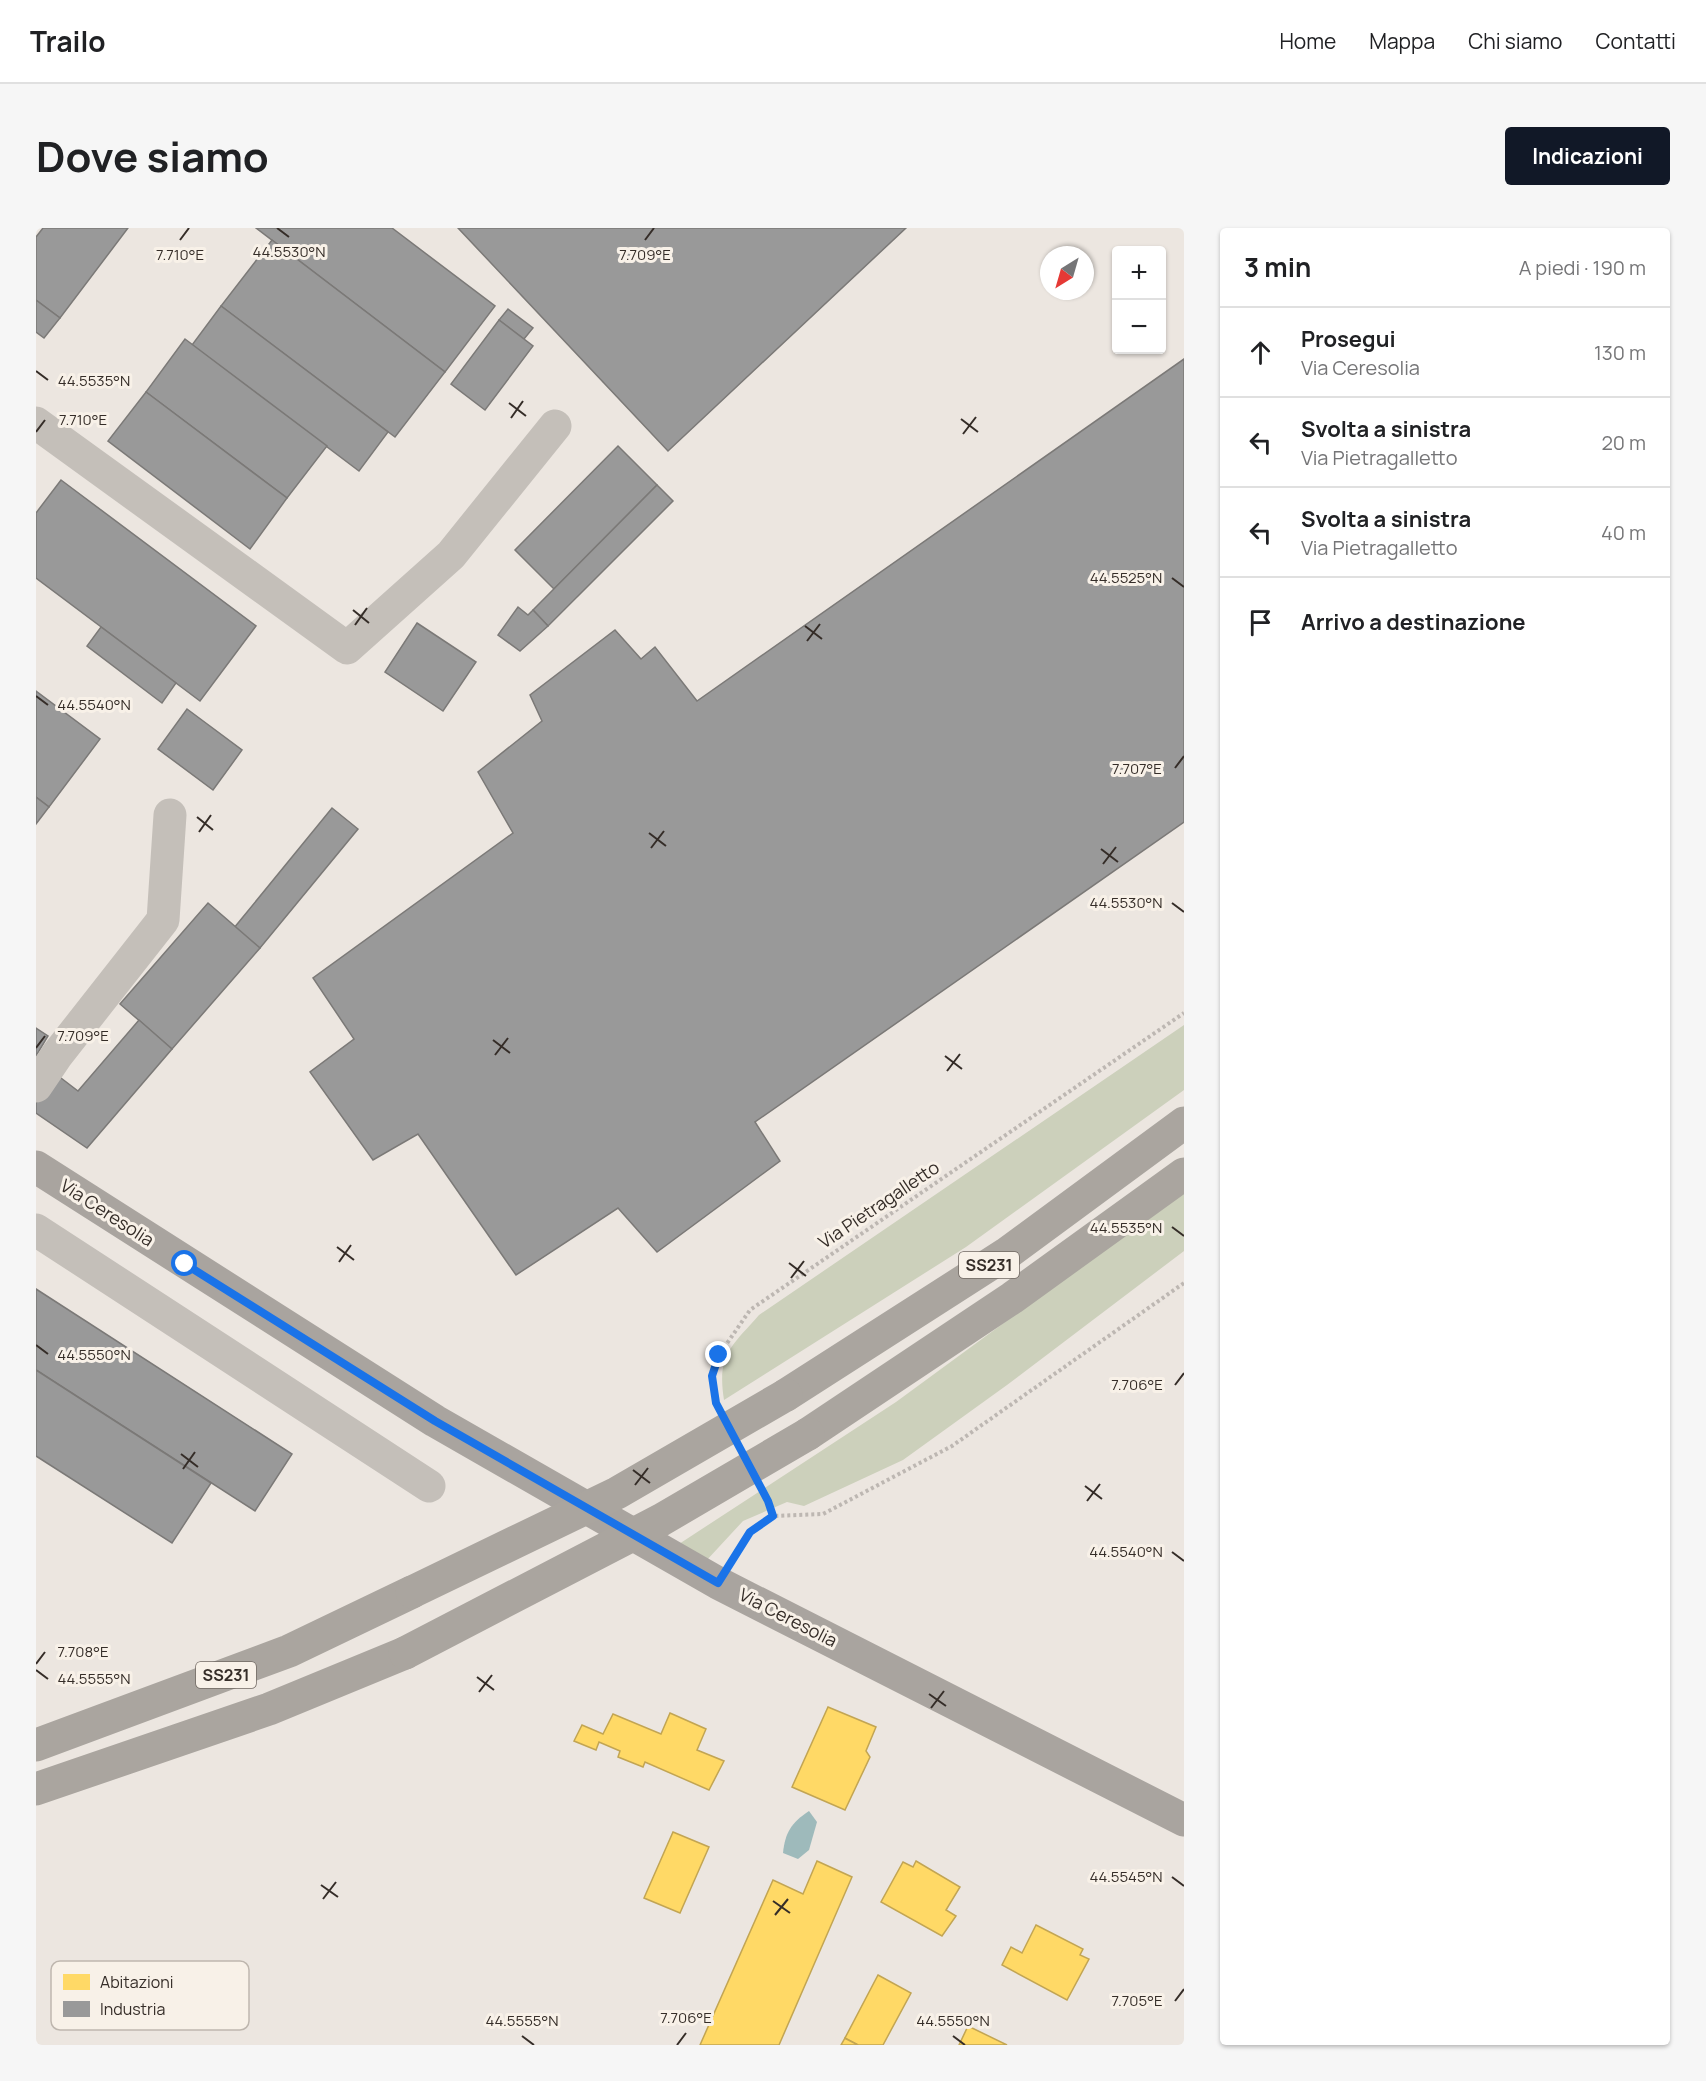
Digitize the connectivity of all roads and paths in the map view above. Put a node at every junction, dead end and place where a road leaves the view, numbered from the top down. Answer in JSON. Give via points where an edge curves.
{"nodes":[{"id":1,"x":36,"y":423,"type":"edge"},
{"id":2,"x":555,"y":426,"type":"dead end"},
{"id":3,"x":170,"y":815,"type":"dead end"},
{"id":4,"x":1184,"y":1013,"type":"edge"},
{"id":5,"x":36,"y":1086,"type":"edge"},
{"id":6,"x":1184,"y":1123,"type":"edge"},
{"id":7,"x":36,"y":1167,"type":"edge"},
{"id":8,"x":1184,"y":1174,"type":"edge"},
{"id":9,"x":36,"y":1230,"type":"edge"},
{"id":10,"x":1184,"y":1283,"type":"edge"},
{"id":11,"x":716,"y":1403,"type":"dead end"},
{"id":12,"x":429,"y":1486,"type":"dead end"},
{"id":13,"x":763,"y":1492,"type":"dead end"},
{"id":14,"x":773,"y":1516,"type":"junction"},
{"id":15,"x":718,"y":1583,"type":"junction"},
{"id":16,"x":36,"y":1745,"type":"edge"},
{"id":17,"x":36,"y":1789,"type":"edge"},
{"id":18,"x":1184,"y":1820,"type":"edge"}],
"edges":[{"from":1,"to":2,"type":"lane","via":[[347,648],[451,555]]},
{"from":3,"to":5,"type":"lane","via":[[164,920]]},
{"from":4,"to":11,"type":"path","name":"Via Pietragalletto","via":[[750,1310],[719,1355],[712,1376]]},
{"from":6,"to":16,"type":"highway","number":"SS231","bridge":true,"via":[[1006,1254],[786,1395],[617,1493],[289,1652]]},
{"from":7,"to":15,"type":"main road","name":"Via Ceresolia","via":[[435,1421]]},
{"from":8,"to":17,"type":"highway","number":"SS231","bridge":true,"via":[[1012,1298],[808,1434],[661,1520],[405,1653],[269,1709]]},
{"from":9,"to":12,"type":"lane"},
{"from":10,"to":14,"type":"path","via":[[952,1446],[823,1514]]},
{"from":13,"to":14,"type":"path"},
{"from":14,"to":15,"type":"path","via":[[750,1532]]},
{"from":15,"to":18,"type":"main road","name":"Via Ceresolia"}]}
